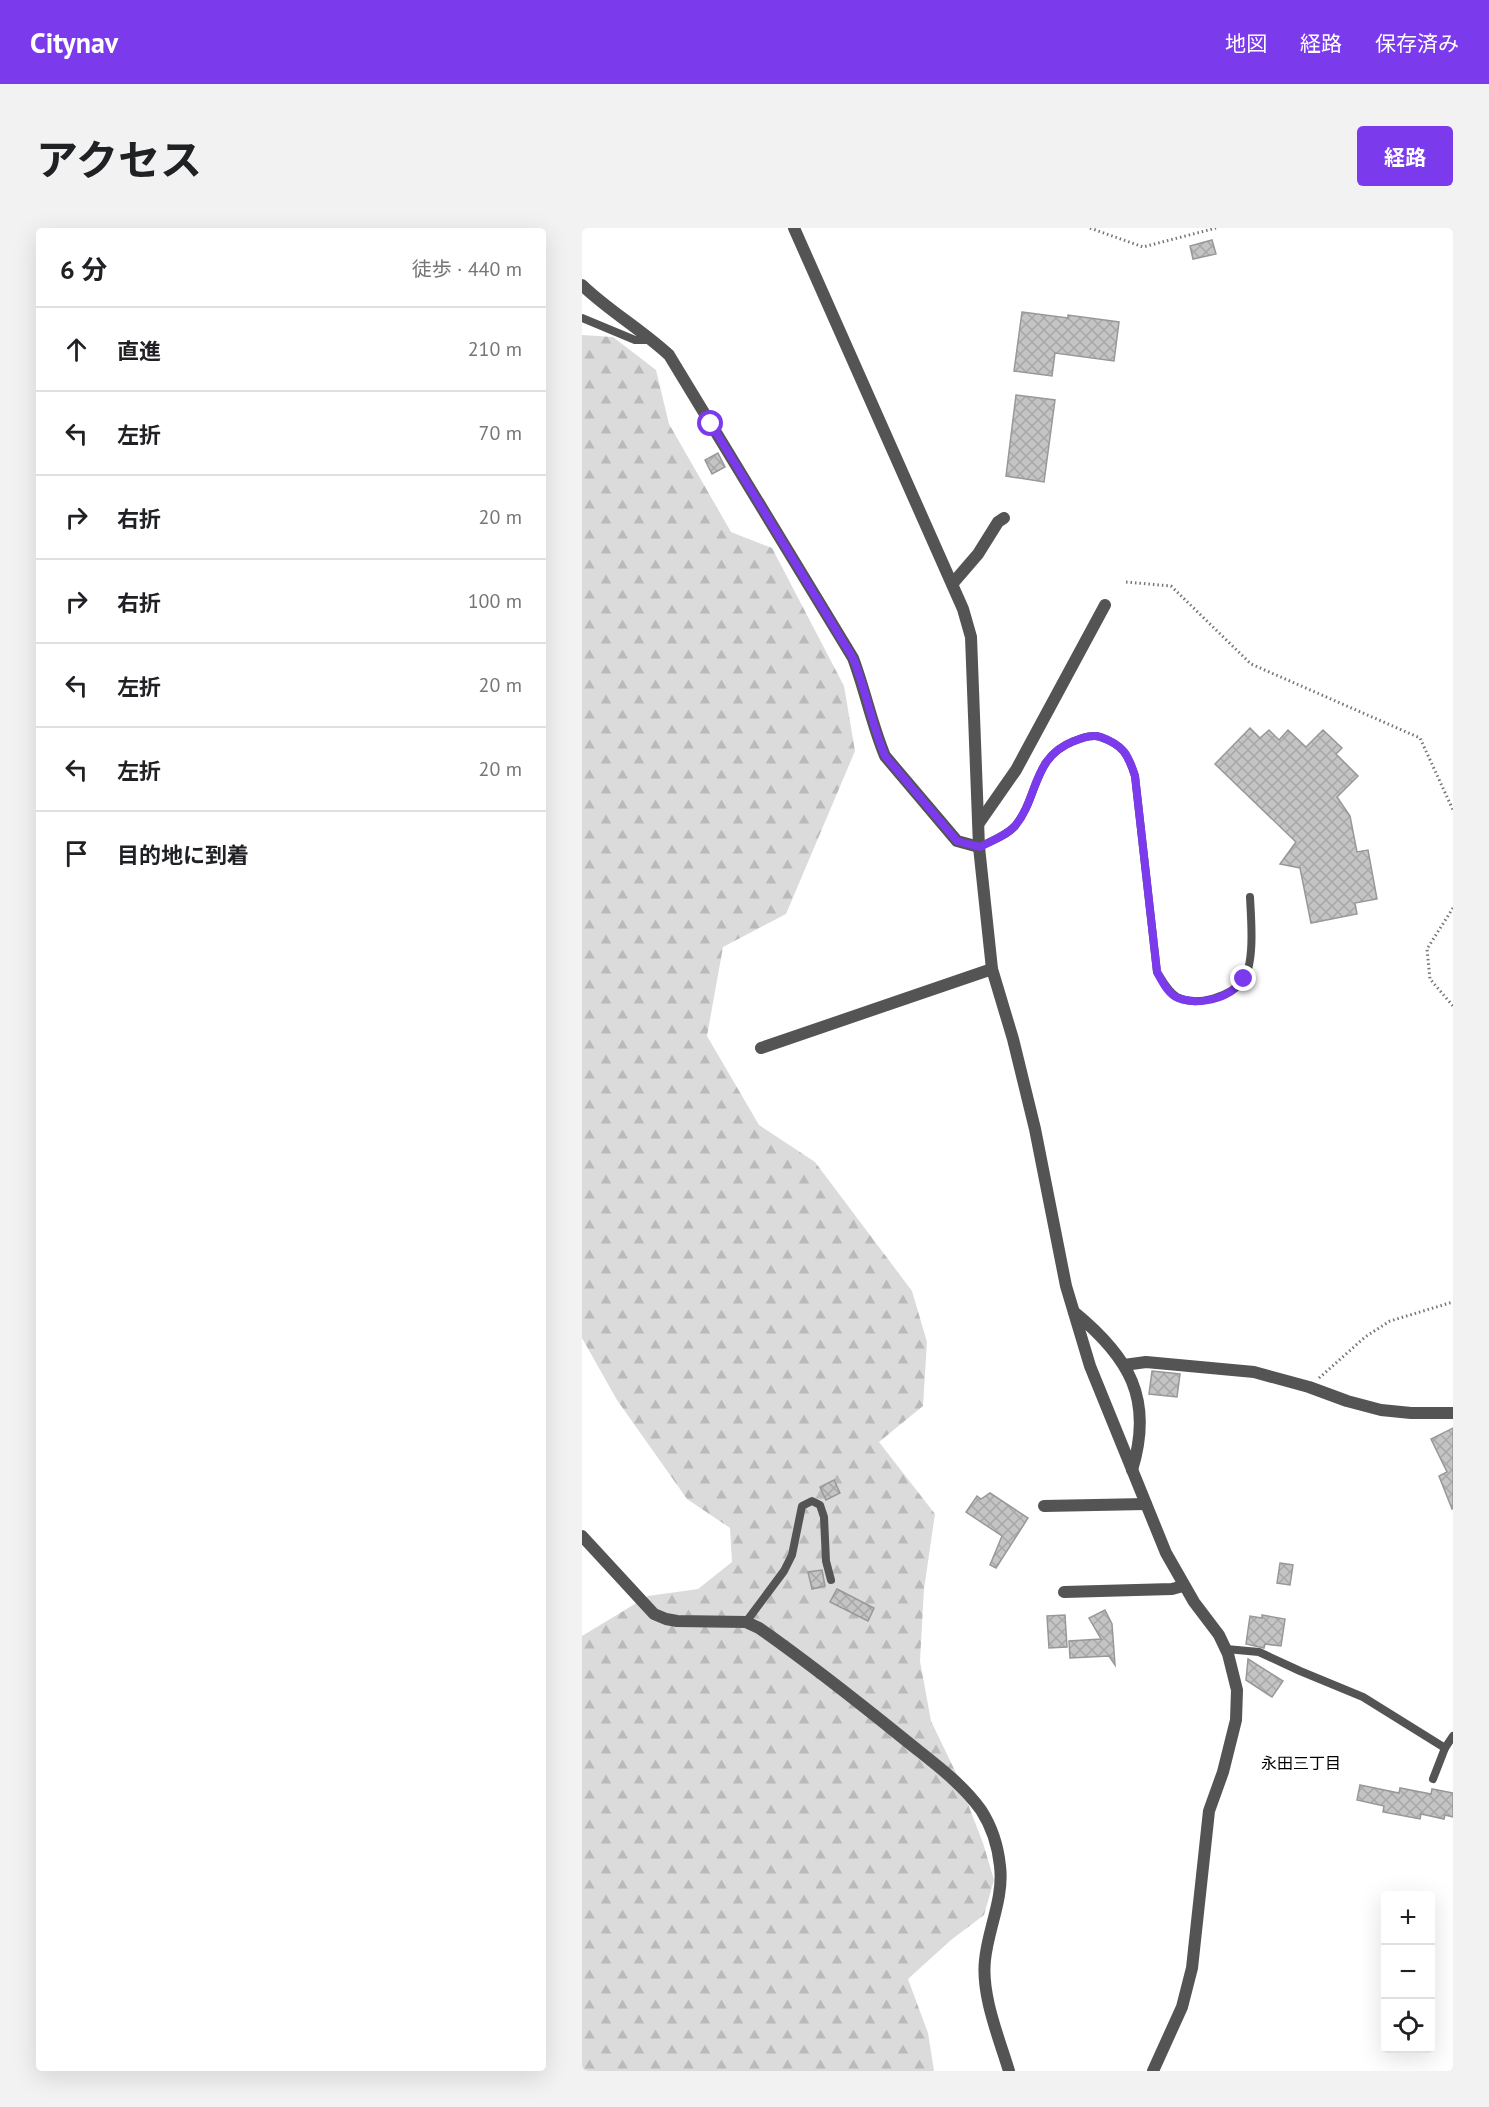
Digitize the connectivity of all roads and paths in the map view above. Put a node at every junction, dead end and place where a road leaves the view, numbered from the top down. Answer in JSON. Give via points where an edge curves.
{"nodes":[{"id":1,"x":794,"y":228,"type":"edge"},
{"id":2,"x":1090,"y":228,"type":"edge"},
{"id":3,"x":1216,"y":228,"type":"edge"},
{"id":4,"x":582,"y":285,"type":"edge"},
{"id":5,"x":582,"y":318,"type":"edge"},
{"id":6,"x":653,"y":340,"type":"junction"},
{"id":7,"x":1004,"y":518,"type":"dead end"},
{"id":8,"x":1126,"y":582,"type":"dead end"},
{"id":9,"x":953,"y":583,"type":"junction"},
{"id":10,"x":1105,"y":605,"type":"dead end"},
{"id":11,"x":1453,"y":810,"type":"edge"},
{"id":12,"x":979,"y":823,"type":"junction"},
{"id":13,"x":980,"y":847,"type":"junction"},
{"id":14,"x":1250,"y":897,"type":"dead end"},
{"id":15,"x":1453,"y":908,"type":"edge"},
{"id":16,"x":992,"y":969,"type":"junction"},
{"id":17,"x":1453,"y":1006,"type":"edge"},
{"id":18,"x":761,"y":1048,"type":"dead end"},
{"id":19,"x":1453,"y":1302,"type":"edge"},
{"id":20,"x":1073,"y":1311,"type":"junction"},
{"id":21,"x":1124,"y":1365,"type":"junction"},
{"id":22,"x":1309,"y":1387,"type":"junction"},
{"id":23,"x":1453,"y":1413,"type":"edge"},
{"id":24,"x":1132,"y":1470,"type":"junction"},
{"id":25,"x":1146,"y":1504,"type":"junction"},
{"id":26,"x":1044,"y":1506,"type":"dead end"},
{"id":27,"x":582,"y":1536,"type":"edge"},
{"id":28,"x":831,"y":1580,"type":"dead end"},
{"id":29,"x":1183,"y":1586,"type":"junction"},
{"id":30,"x":1064,"y":1592,"type":"dead end"},
{"id":31,"x":746,"y":1622,"type":"junction"},
{"id":32,"x":1226,"y":1649,"type":"junction"},
{"id":33,"x":1453,"y":1736,"type":"edge"},
{"id":34,"x":1445,"y":1748,"type":"junction"},
{"id":35,"x":1433,"y":1779,"type":"dead end"},
{"id":36,"x":1009,"y":2071,"type":"edge"},
{"id":37,"x":1152,"y":2071,"type":"edge"}],
"edges":[{"from":1,"to":9,"type":"street"},
{"from":2,"to":3,"type":"path","via":[[1143,247]]},
{"from":4,"to":6,"type":"street"},
{"from":5,"to":6,"type":"lane","via":[[634,340]]},
{"from":6,"to":13,"type":"street","via":[[681,373],[853,658],[885,756],[957,841]]},
{"from":7,"to":9,"type":"street"},
{"from":8,"to":11,"type":"path","via":[[1171,586],[1251,664],[1419,738]]},
{"from":9,"to":12,"type":"street","via":[[971,637]]},
{"from":10,"to":12,"type":"street","via":[[1016,770]]},
{"from":12,"to":13,"type":"street"},
{"from":13,"to":14,"type":"lane","via":[[1015,826],[1050,755],[1065,744],[1096,736],[1124,749],[1135,776],[1157,972],[1177,998],[1213,1000],[1244,979],[1252,938]]},
{"from":13,"to":16,"type":"street"},
{"from":15,"to":17,"type":"path","via":[[1427,949],[1430,979]]},
{"from":16,"to":18,"type":"street"},
{"from":16,"to":20,"type":"street","via":[[1035,1129]]},
{"from":19,"to":22,"type":"path","via":[[1390,1322],[1365,1337]]},
{"from":20,"to":21,"type":"street","via":[[1099,1332]]},
{"from":20,"to":24,"type":"street","via":[[1090,1366]]},
{"from":21,"to":22,"type":"street","via":[[1146,1362],[1254,1372]]},
{"from":21,"to":24,"type":"street","via":[[1140,1404],[1140,1445]]},
{"from":22,"to":23,"type":"street","via":[[1382,1410]]},
{"from":24,"to":25,"type":"street"},
{"from":25,"to":26,"type":"street"},
{"from":25,"to":29,"type":"street"},
{"from":27,"to":31,"type":"street","via":[[654,1614],[677,1621]]},
{"from":28,"to":31,"type":"lane","via":[[824,1517],[820,1505],[812,1501],[802,1506],[792,1555],[784,1571]]},
{"from":29,"to":30,"type":"street"},
{"from":29,"to":32,"type":"street"},
{"from":31,"to":36,"type":"street","via":[[791,1650],[942,1770],[988,1822],[1001,1868],[984,1961],[986,1986]]},
{"from":32,"to":34,"type":"lane","via":[[1260,1652],[1363,1697]]},
{"from":32,"to":37,"type":"street","via":[[1237,1690],[1236,1720],[1209,1811],[1192,1968],[1182,2007]]},
{"from":33,"to":34,"type":"lane"},
{"from":34,"to":35,"type":"lane"}]}
